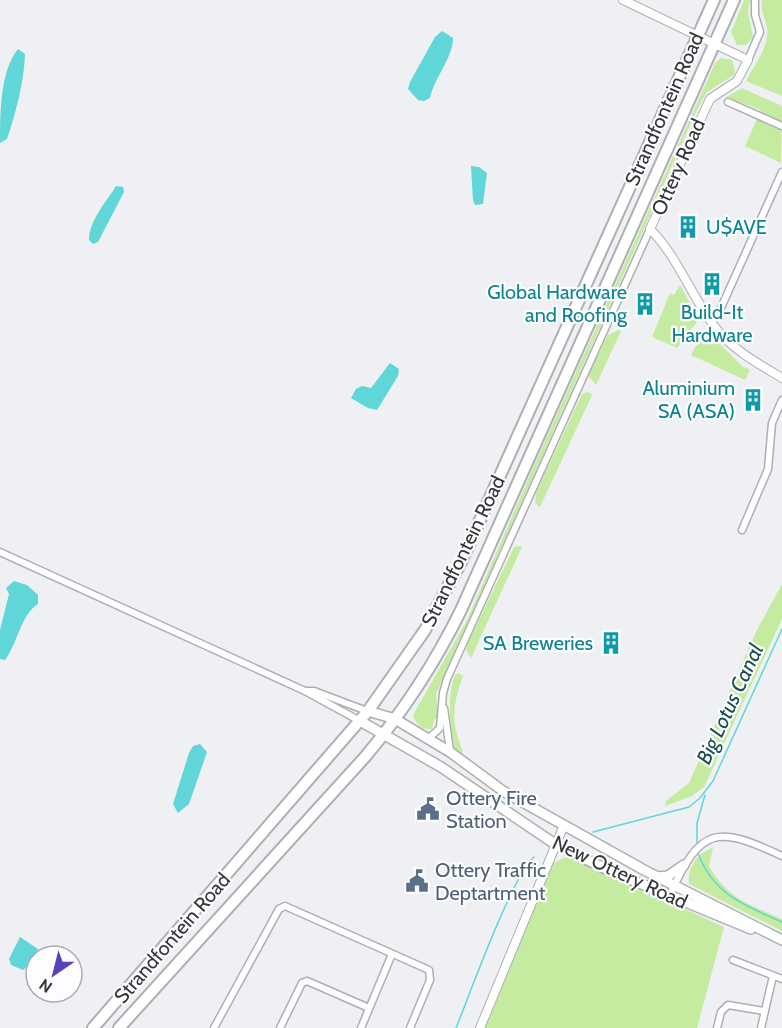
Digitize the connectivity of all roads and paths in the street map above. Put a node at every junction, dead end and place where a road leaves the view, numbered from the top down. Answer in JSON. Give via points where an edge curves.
{"nodes":[{"id":1,"x":623,"y":0,"type":"edge"},
{"id":2,"x":714,"y":0,"type":"edge"},
{"id":3,"x":734,"y":0,"type":"edge"},
{"id":4,"x":755,"y":0,"type":"edge"},
{"id":5,"x":697,"y":36,"type":"junction"},
{"id":6,"x":714,"y":44,"type":"junction"},
{"id":7,"x":748,"y":60,"type":"junction"},
{"id":8,"x":728,"y":102,"type":"dead end"},
{"id":9,"x":782,"y":126,"type":"edge"},
{"id":10,"x":782,"y":172,"type":"edge"},
{"id":11,"x":650,"y":229,"type":"junction"},
{"id":12,"x":711,"y":321,"type":"junction"},
{"id":13,"x":782,"y":378,"type":"edge"},
{"id":14,"x":782,"y":400,"type":"edge"},
{"id":15,"x":742,"y":530,"type":"dead end"},
{"id":16,"x":0,"y":552,"type":"edge"},
{"id":17,"x":305,"y":691,"type":"junction"},
{"id":18,"x":443,"y":705,"type":"junction"},
{"id":19,"x":368,"y":711,"type":"junction"},
{"id":20,"x":395,"y":719,"type":"junction"},
{"id":21,"x":360,"y":721,"type":"junction"},
{"id":22,"x":384,"y":734,"type":"junction"},
{"id":23,"x":428,"y":739,"type":"junction"},
{"id":24,"x":450,"y":752,"type":"junction"},
{"id":25,"x":564,"y":825,"type":"junction"},
{"id":26,"x":555,"y":844,"type":"junction"},
{"id":27,"x":782,"y":856,"type":"edge"},
{"id":28,"x":684,"y":865,"type":"junction"},
{"id":29,"x":657,"y":877,"type":"junction"},
{"id":30,"x":672,"y":890,"type":"junction"},
{"id":31,"x":782,"y":940,"type":"edge"},
{"id":32,"x":392,"y":954,"type":"junction"},
{"id":33,"x":733,"y":960,"type":"dead end"},
{"id":34,"x":773,"y":976,"type":"junction"},
{"id":35,"x":782,"y":979,"type":"edge"},
{"id":36,"x":369,"y":1008,"type":"junction"},
{"id":37,"x":764,"y":1011,"type":"junction"},
{"id":38,"x":93,"y":1028,"type":"edge"},
{"id":39,"x":119,"y":1028,"type":"edge"},
{"id":40,"x":214,"y":1028,"type":"edge"},
{"id":41,"x":280,"y":1028,"type":"edge"},
{"id":42,"x":361,"y":1028,"type":"edge"},
{"id":43,"x":410,"y":1028,"type":"edge"},
{"id":44,"x":480,"y":1028,"type":"edge"},
{"id":45,"x":717,"y":1028,"type":"edge"},
{"id":46,"x":761,"y":1028,"type":"edge"}],
"edges":[{"from":1,"to":5,"type":"street"},
{"from":2,"to":5,"type":"main road","name":"Strandfontein Road"},
{"from":3,"to":6,"type":"main road","name":"Strandfontein Road"},
{"from":4,"to":7,"type":"street","via":[[760,32]]},
{"from":5,"to":6,"type":"street"},
{"from":5,"to":19,"type":"main road","name":"Strandfontein Road","via":[[462,560],[419,640]]},
{"from":6,"to":7,"type":"street"},
{"from":6,"to":20,"type":"main road","name":"Strandfontein Road","via":[[461,610],[432,665]]},
{"from":7,"to":11,"type":"street","name":"Ottery Road","via":[[737,81],[710,99]]},
{"from":8,"to":9,"type":"street"},
{"from":10,"to":12,"type":"street","via":[[720,310]]},
{"from":11,"to":12,"type":"street","name":"Ottery Road","via":[[663,243]]},
{"from":11,"to":18,"type":"street","name":"Strandfontein Road","via":[[447,679]]},
{"from":12,"to":13,"type":"street","name":"Ottery Road","via":[[743,354]]},
{"from":14,"to":15,"type":"street","via":[[772,423],[768,469]]},
{"from":16,"to":17,"type":"street"},
{"from":17,"to":19,"type":"street"},
{"from":17,"to":21,"type":"street"},
{"from":18,"to":23,"type":"street","name":"Strandfontein Road","via":[[440,728]]},
{"from":18,"to":24,"type":"street","name":"Strandfontein Road"},
{"from":19,"to":20,"type":"main road","name":"New Ottery Road"},
{"from":19,"to":21,"type":"main road","name":"Strandfontein Road"},
{"from":20,"to":22,"type":"main road","name":"Strandfontein Road"},
{"from":20,"to":23,"type":"main road","name":"New Ottery Road"},
{"from":21,"to":22,"type":"main road","name":"New Ottery Road"},
{"from":21,"to":38,"type":"main road","name":"Strandfontein Road"},
{"from":22,"to":26,"type":"main road","name":"New Ottery Road","via":[[441,767]]},
{"from":22,"to":39,"type":"main road","name":"Strandfontein Road"},
{"from":23,"to":24,"type":"main road","name":"New Ottery Road"},
{"from":24,"to":25,"type":"main road","name":"New Ottery Road","via":[[487,782]]},
{"from":25,"to":26,"type":"street"},
{"from":25,"to":29,"type":"main road","name":"New Ottery Road"},
{"from":26,"to":30,"type":"main road","name":"New Ottery Road","via":[[608,870]]},
{"from":26,"to":44,"type":"street"},
{"from":27,"to":28,"type":"street","via":[[731,836],[717,836]]},
{"from":28,"to":29,"type":"main road","via":[[668,876]]},
{"from":28,"to":30,"type":"street"},
{"from":29,"to":30,"type":"main road","name":"New Ottery Road"},
{"from":30,"to":31,"type":"main road","name":"New Ottery Road"},
{"from":32,"to":36,"type":"street"},
{"from":32,"to":40,"type":"street","via":[[293,908],[281,907]]},
{"from":32,"to":43,"type":"street","via":[[431,972]]},
{"from":33,"to":34,"type":"street"},
{"from":34,"to":35,"type":"street"},
{"from":34,"to":37,"type":"street"},
{"from":36,"to":41,"type":"street","via":[[307,981]]},
{"from":36,"to":42,"type":"street"},
{"from":37,"to":45,"type":"street","via":[[728,1005],[721,1012]]},
{"from":37,"to":46,"type":"street"}]}
